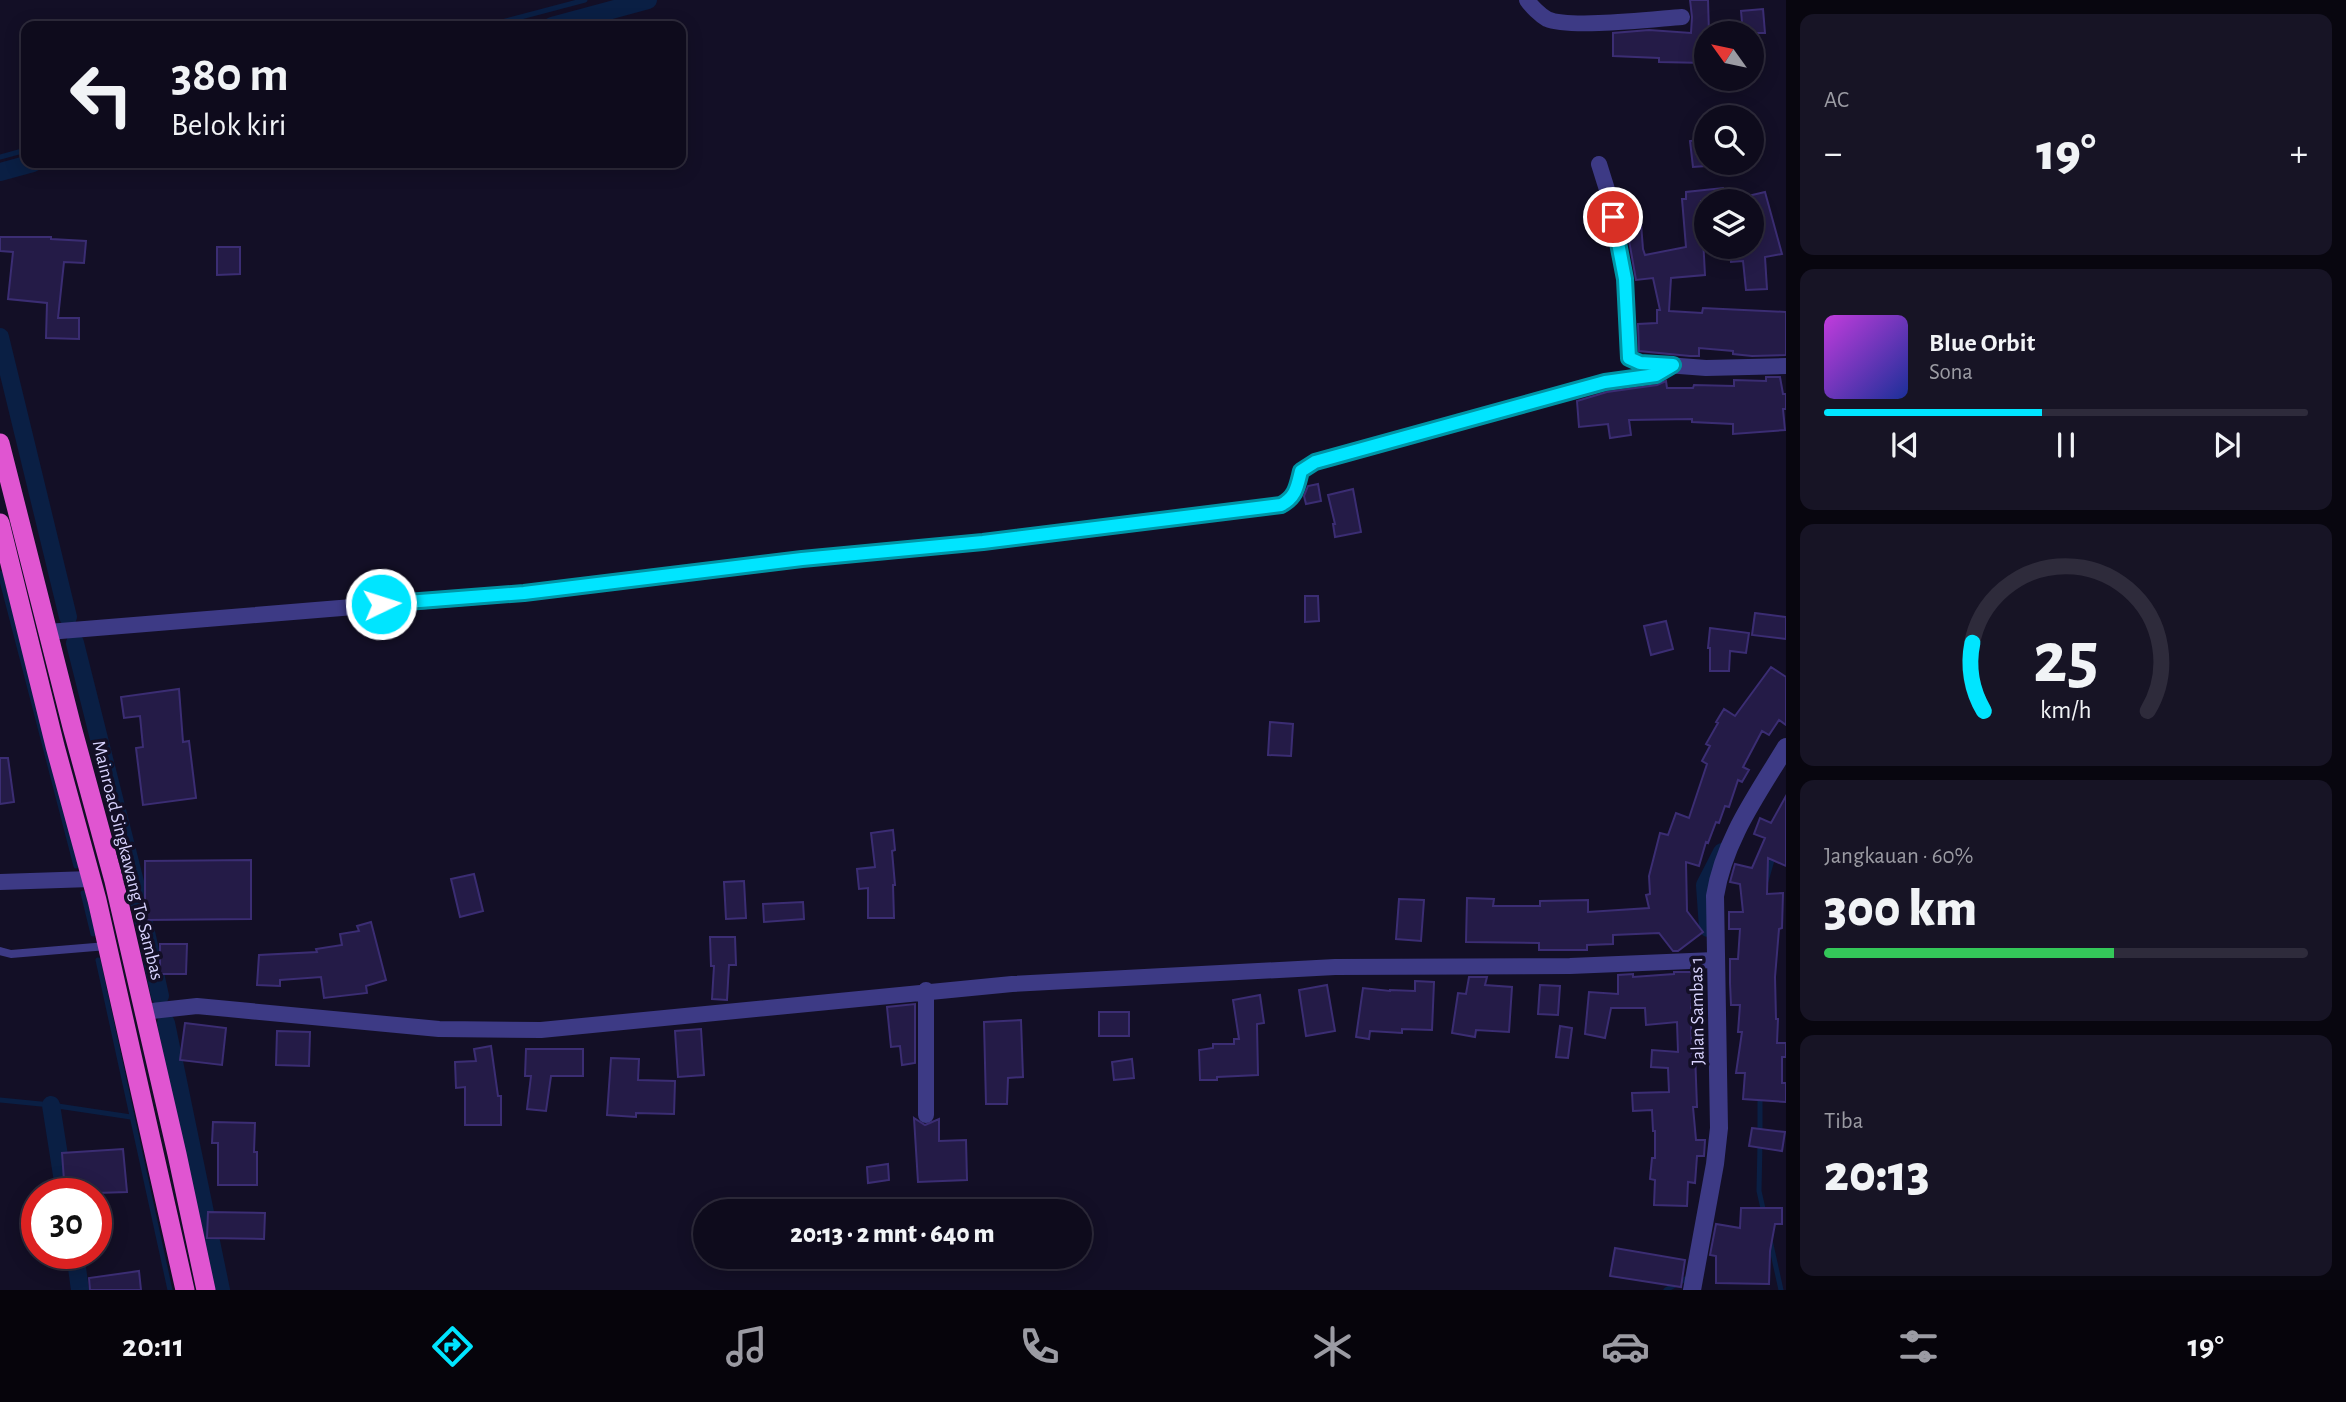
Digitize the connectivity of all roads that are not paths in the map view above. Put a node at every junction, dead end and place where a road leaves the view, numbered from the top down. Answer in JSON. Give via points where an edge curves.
{"nodes":[{"id":1,"x":1527,"y":0,"type":"edge"},
{"id":2,"x":1682,"y":17,"type":"dead end"},
{"id":3,"x":1599,"y":164,"type":"dead end"},
{"id":4,"x":1673,"y":365,"type":"junction"},
{"id":5,"x":1786,"y":366,"type":"edge"},
{"id":6,"x":0,"y":443,"type":"edge"},
{"id":7,"x":0,"y":523,"type":"edge"},
{"id":8,"x":6,"y":548,"type":"junction"},
{"id":9,"x":27,"y":548,"type":"junction"},
{"id":10,"x":48,"y":632,"type":"junction"},
{"id":11,"x":1786,"y":747,"type":"edge"},
{"id":12,"x":91,"y":879,"type":"junction"},
{"id":13,"x":0,"y":881,"type":"edge"},
{"id":14,"x":107,"y":946,"type":"junction"},
{"id":15,"x":0,"y":951,"type":"edge"},
{"id":16,"x":1715,"y":960,"type":"junction"},
{"id":17,"x":926,"y":990,"type":"junction"},
{"id":18,"x":143,"y":1012,"type":"junction"},
{"id":19,"x":926,"y":1115,"type":"dead end"},
{"id":20,"x":171,"y":1130,"type":"junction"},
{"id":21,"x":152,"y":1138,"type":"junction"},
{"id":22,"x":185,"y":1290,"type":"edge"},
{"id":23,"x":206,"y":1290,"type":"edge"},
{"id":24,"x":1692,"y":1290,"type":"edge"}],
"edges":[{"from":1,"to":2,"type":"street","via":[[1546,18],[1564,21]]},
{"from":3,"to":4,"type":"street","via":[[1625,279],[1629,358]]},
{"from":4,"to":5,"type":"street"},
{"from":4,"to":10,"type":"street","via":[[1656,375],[1605,382],[1315,462],[1301,471],[1295,493],[1281,505],[524,593]]},
{"from":6,"to":9,"type":"highway","name":"Mainroad Singkawang To Sambas"},
{"from":7,"to":8,"type":"highway"},
{"from":8,"to":9,"type":"highway"},
{"from":8,"to":12,"type":"highway"},
{"from":9,"to":10,"type":"highway","name":"Mainroad Singkawang To Sambas"},
{"from":10,"to":18,"type":"highway","name":"Mainroad Singkawang To Sambas","via":[[114,881]]},
{"from":11,"to":16,"type":"street","name":"Jalan Sambas 1","via":[[1739,825],[1719,870],[1714,896]]},
{"from":12,"to":13,"type":"street"},
{"from":12,"to":14,"type":"highway"},
{"from":14,"to":15,"type":"lane","via":[[11,954]]},
{"from":14,"to":21,"type":"highway"},
{"from":16,"to":17,"type":"street","via":[[1335,967]]},
{"from":16,"to":24,"type":"street","name":"Jalan Sambas 1","via":[[1719,1128]]},
{"from":17,"to":18,"type":"street","via":[[530,1030],[439,1029],[197,1006]]},
{"from":17,"to":19,"type":"street"},
{"from":18,"to":20,"type":"highway","name":"Mainroad Singkawang To Sambas"},
{"from":20,"to":21,"type":"highway"},
{"from":20,"to":23,"type":"highway","name":"Mainroad Singkawang To Sambas"},
{"from":21,"to":22,"type":"highway"}]}
